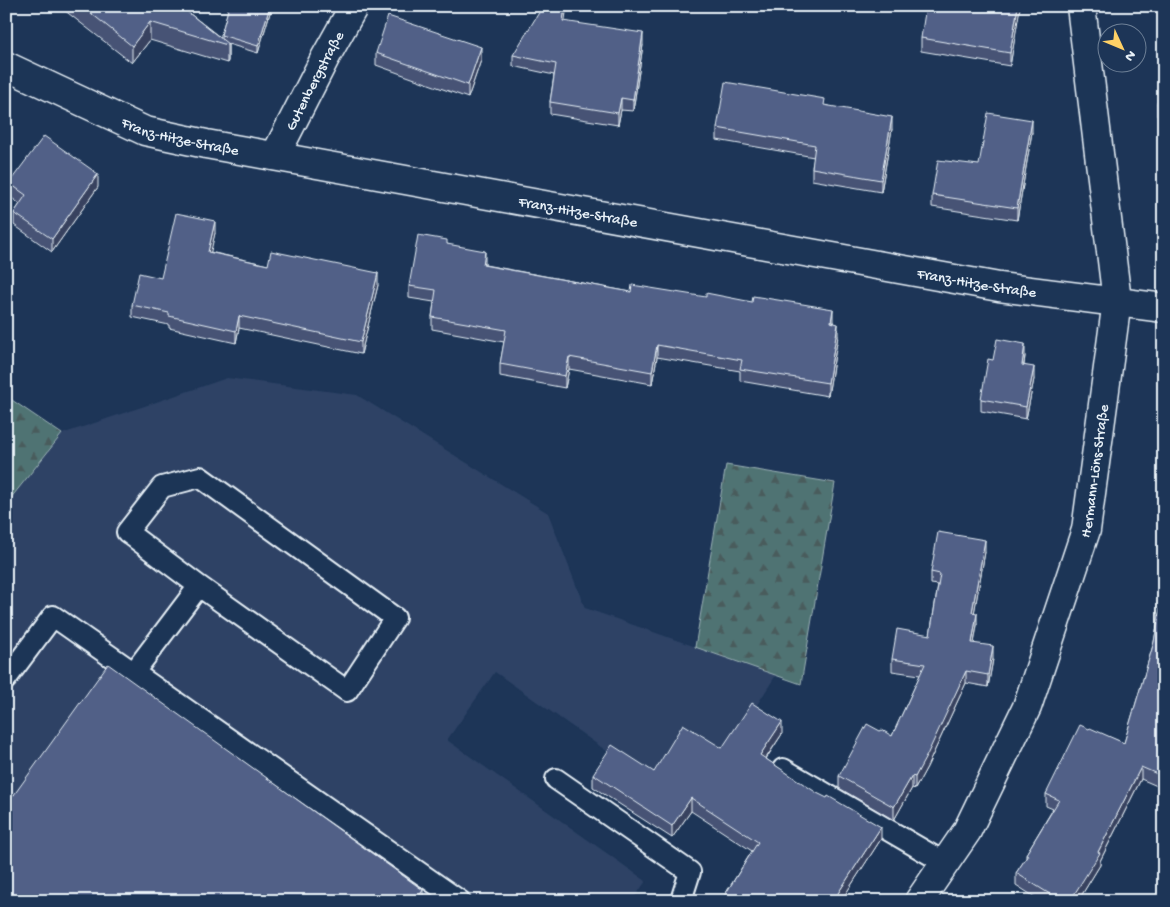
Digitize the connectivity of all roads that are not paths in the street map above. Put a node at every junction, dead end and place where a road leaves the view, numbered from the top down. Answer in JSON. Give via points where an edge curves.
{"nodes":[{"id":1,"x":354,"y":6,"type":"edge"},
{"id":2,"x":1082,"y":6,"type":"edge"},
{"id":3,"x":6,"y":66,"type":"edge"},
{"id":4,"x":275,"y":156,"type":"junction"},
{"id":5,"x":1117,"y":302,"type":"junction"},
{"id":6,"x":1164,"y":308,"type":"edge"},
{"id":7,"x":199,"y":586,"type":"junction"},
{"id":8,"x":134,"y":672,"type":"junction"},
{"id":9,"x":6,"y":680,"type":"edge"},
{"id":10,"x":782,"y":769,"type":"edge"},
{"id":11,"x":556,"y":778,"type":"dead end"},
{"id":12,"x":945,"y":863,"type":"junction"},
{"id":13,"x":460,"y":901,"type":"edge"},
{"id":14,"x":687,"y":901,"type":"edge"},
{"id":15,"x":919,"y":901,"type":"edge"}],
"edges":[{"from":1,"to":4,"type":"street","name":"Gutenbergstraße"},
{"from":2,"to":5,"type":"street","name":"Hermann-Löns-Straße"},
{"from":3,"to":4,"type":"street","name":"Franz-Hitze-Straße","via":[[145,130]]},
{"from":4,"to":5,"type":"street","name":"Franz-Hitze-Straße","via":[[999,287]]},
{"from":5,"to":6,"type":"street","name":"Franz-Hitze-Straße"},
{"from":5,"to":12,"type":"street","name":"Hermann-Löns-Straße","via":[[1086,530],[1027,707],[966,831]]},
{"from":7,"to":7,"type":"lane","via":[[347,691],[395,618],[200,478],[162,488],[127,532]]},
{"from":7,"to":8,"type":"lane"},
{"from":8,"to":9,"type":"lane","via":[[53,616]]},
{"from":8,"to":13,"type":"lane"},
{"from":10,"to":12,"type":"lane"},
{"from":11,"to":14,"type":"lane","via":[[690,872],[682,897]]},
{"from":12,"to":15,"type":"street","name":"Hermann-Löns-Straße"}]}
